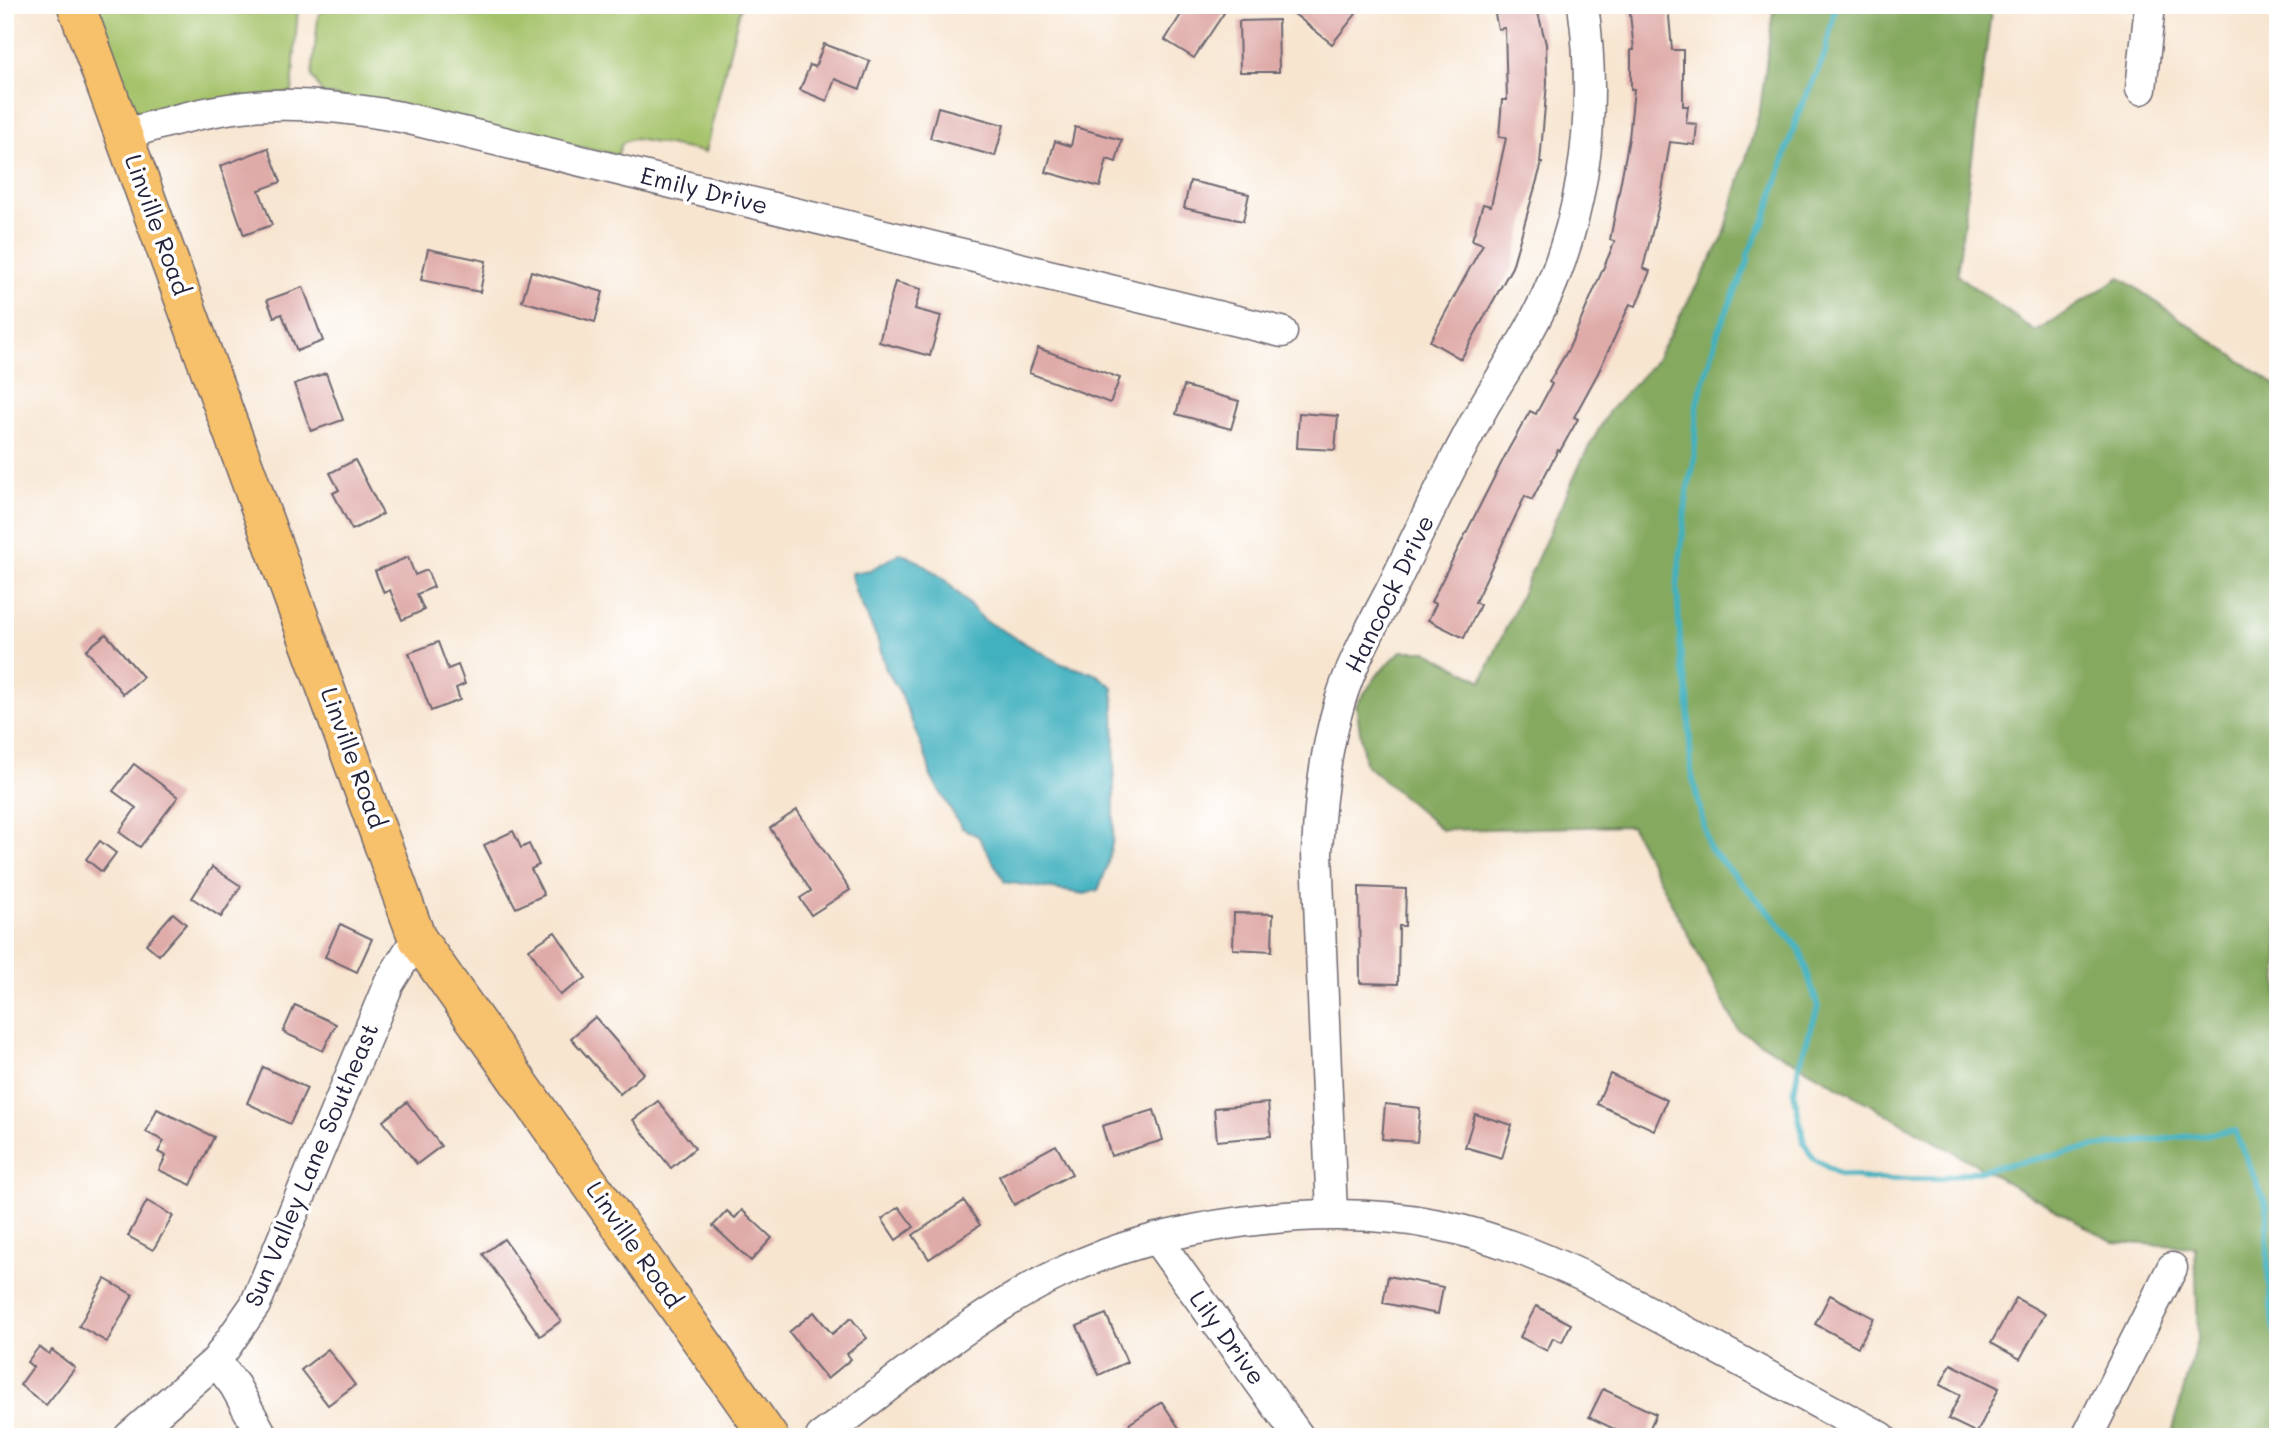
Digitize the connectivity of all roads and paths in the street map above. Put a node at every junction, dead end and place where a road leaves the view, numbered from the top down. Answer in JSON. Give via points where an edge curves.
{"nodes":[{"id":1,"x":76,"y":5,"type":"edge"},
{"id":2,"x":1583,"y":5,"type":"edge"},
{"id":3,"x":2150,"y":5,"type":"edge"},
{"id":4,"x":2141,"y":89,"type":"dead end"},
{"id":5,"x":124,"y":135,"type":"junction"},
{"id":6,"x":1282,"y":332,"type":"dead end"},
{"id":7,"x":416,"y":938,"type":"junction"},
{"id":8,"x":1332,"y":1214,"type":"junction"},
{"id":9,"x":1156,"y":1238,"type":"junction"},
{"id":10,"x":2172,"y":1268,"type":"dead end"},
{"id":11,"x":216,"y":1361,"type":"junction"},
{"id":12,"x":129,"y":1437,"type":"edge"},
{"id":13,"x":263,"y":1437,"type":"edge"},
{"id":14,"x":769,"y":1437,"type":"edge"},
{"id":15,"x":821,"y":1437,"type":"edge"},
{"id":16,"x":1299,"y":1437,"type":"edge"},
{"id":17,"x":1881,"y":1437,"type":"edge"},
{"id":18,"x":2087,"y":1437,"type":"edge"}],
"edges":[{"from":1,"to":5,"type":"main road","name":"Linville Road"},
{"from":2,"to":8,"type":"street","name":"Hancock Drive","via":[[1590,100],[1585,153],[1578,198],[1557,270],[1515,359],[1453,463],[1357,659],[1328,747],[1317,853]]},
{"from":3,"to":4,"type":"street"},
{"from":5,"to":6,"type":"street","name":"Emily Drive","via":[[172,119],[261,103],[346,107]]},
{"from":5,"to":7,"type":"main road","name":"Linville Road"},
{"from":7,"to":11,"type":"street","name":"Sun Valley Lane Southeast","via":[[390,983],[255,1305]]},
{"from":7,"to":14,"type":"main road","name":"Linville Road"},
{"from":8,"to":9,"type":"street"},
{"from":8,"to":17,"type":"street","via":[[1438,1225],[1536,1255]]},
{"from":9,"to":15,"type":"street","via":[[1055,1275],[962,1334]]},
{"from":9,"to":16,"type":"street","name":"Lily Drive"},
{"from":10,"to":18,"type":"street"},
{"from":11,"to":12,"type":"street","name":"Sun Valley Lane Southeast"},
{"from":11,"to":13,"type":"street"}]}
